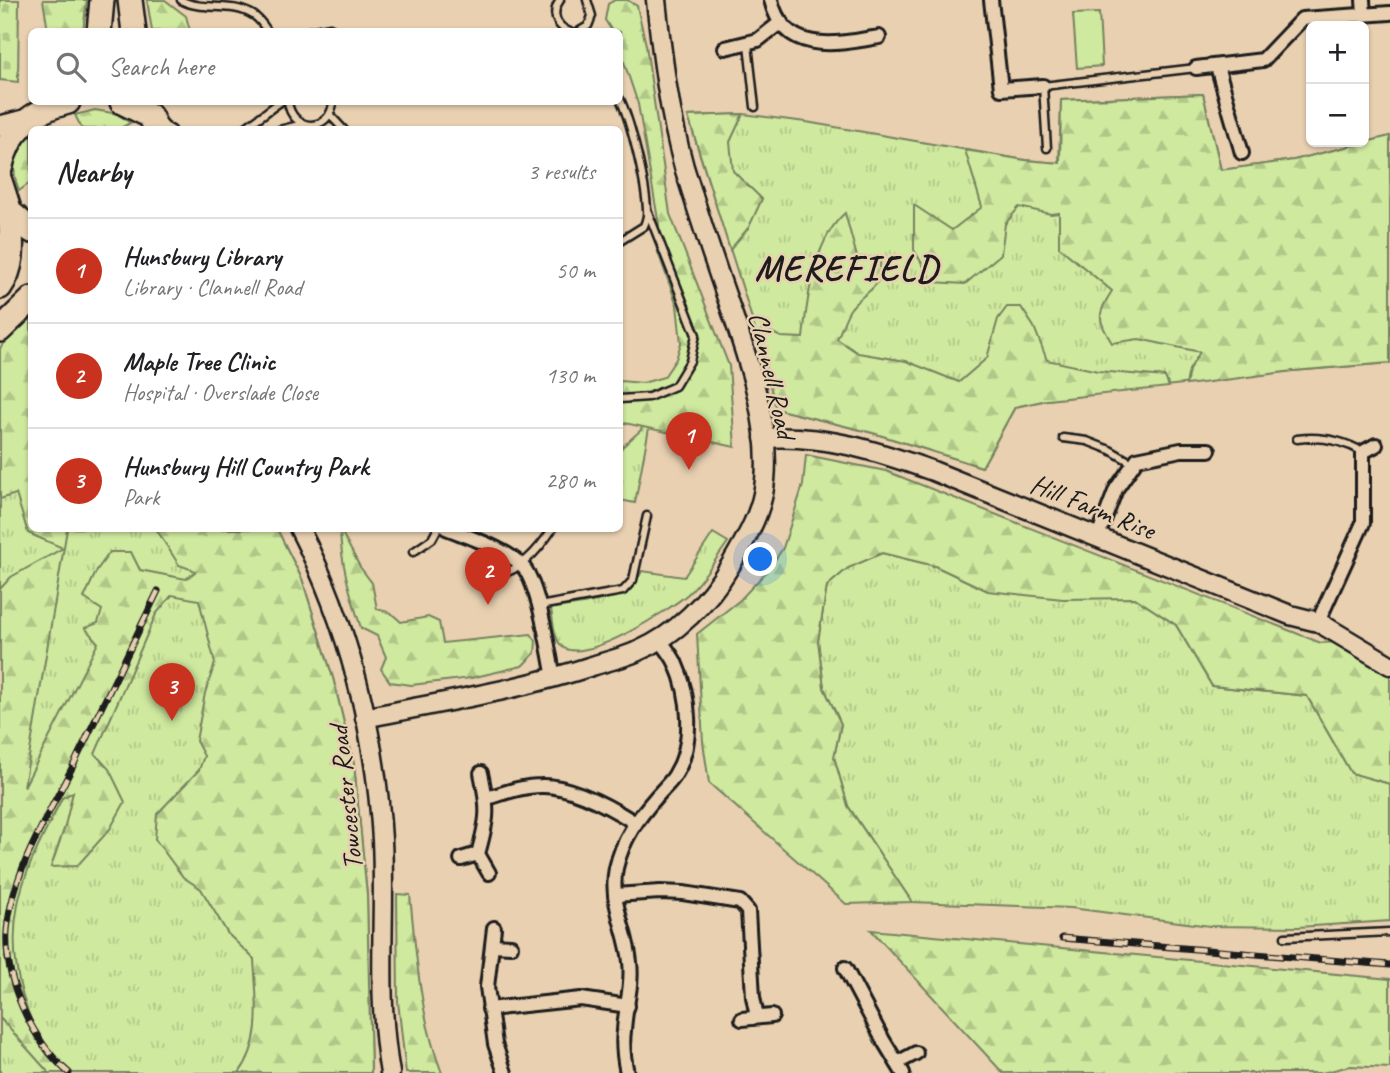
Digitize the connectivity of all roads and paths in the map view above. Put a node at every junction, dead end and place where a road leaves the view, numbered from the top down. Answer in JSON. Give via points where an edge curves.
{"nodes":[{"id":1,"x":102,"y":0,"type":"edge"},
{"id":2,"x":130,"y":0,"type":"edge"},
{"id":3,"x":181,"y":0,"type":"edge"},
{"id":4,"x":560,"y":0,"type":"edge"},
{"id":5,"x":597,"y":0,"type":"edge"},
{"id":6,"x":656,"y":0,"type":"edge"},
{"id":7,"x":771,"y":0,"type":"edge"},
{"id":8,"x":991,"y":0,"type":"edge"},
{"id":9,"x":1363,"y":0,"type":"edge"},
{"id":10,"x":589,"y":3,"type":"edge"},
{"id":11,"x":1390,"y":13,"type":"edge"},
{"id":12,"x":1364,"y":15,"type":"junction"},
{"id":13,"x":781,"y":22,"type":"junction"},
{"id":14,"x":330,"y":27,"type":"dead end"},
{"id":15,"x":99,"y":28,"type":"edge"},
{"id":16,"x":134,"y":28,"type":"edge"},
{"id":17,"x":265,"y":28,"type":"edge"},
{"id":18,"x":325,"y":28,"type":"edge"},
{"id":19,"x":563,"y":28,"type":"edge"},
{"id":20,"x":585,"y":28,"type":"edge"},
{"id":21,"x":879,"y":37,"type":"dead end"},
{"id":22,"x":748,"y":44,"type":"junction"},
{"id":23,"x":726,"y":48,"type":"dead end"},
{"id":24,"x":1217,"y":66,"type":"junction"},
{"id":25,"x":1196,"y":68,"type":"joint"},
{"id":26,"x":1043,"y":86,"type":"junction"},
{"id":27,"x":128,"y":105,"type":"edge"},
{"id":28,"x":276,"y":105,"type":"edge"},
{"id":29,"x":289,"y":105,"type":"edge"},
{"id":30,"x":333,"y":105,"type":"edge"},
{"id":31,"x":623,"y":105,"type":"edge"},
{"id":32,"x":755,"y":107,"type":"dead end"},
{"id":33,"x":49,"y":108,"type":"edge"},
{"id":34,"x":330,"y":115,"type":"junction"},
{"id":35,"x":156,"y":119,"type":"edge"},
{"id":36,"x":0,"y":126,"type":"edge"},
{"id":37,"x":247,"y":126,"type":"edge"},
{"id":38,"x":310,"y":126,"type":"edge"},
{"id":39,"x":340,"y":126,"type":"edge"},
{"id":40,"x":1047,"y":148,"type":"dead end"},
{"id":41,"x":1242,"y":153,"type":"dead end"},
{"id":42,"x":0,"y":169,"type":"edge"},
{"id":43,"x":0,"y":181,"type":"edge"},
{"id":44,"x":5,"y":205,"type":"edge"},
{"id":45,"x":648,"y":212,"type":"junction"},
{"id":46,"x":28,"y":227,"type":"edge"},
{"id":47,"x":623,"y":239,"type":"edge"},
{"id":48,"x":0,"y":287,"type":"edge"},
{"id":49,"x":28,"y":303,"type":"edge"},
{"id":50,"x":0,"y":330,"type":"edge"},
{"id":51,"x":623,"y":399,"type":"edge"},
{"id":52,"x":764,"y":438,"type":"junction"},
{"id":53,"x":1063,"y":438,"type":"dead end"},
{"id":54,"x":1297,"y":439,"type":"dead end"},
{"id":55,"x":1376,"y":445,"type":"dead end"},
{"id":56,"x":1209,"y":450,"type":"dead end"},
{"id":57,"x":1363,"y":452,"type":"junction"},
{"id":58,"x":1134,"y":464,"type":"junction"},
{"id":59,"x":647,"y":516,"type":"dead end"},
{"id":60,"x":301,"y":532,"type":"edge"},
{"id":61,"x":436,"y":532,"type":"edge"},
{"id":62,"x":456,"y":532,"type":"edge"},
{"id":63,"x":550,"y":532,"type":"edge"},
{"id":64,"x":1098,"y":536,"type":"junction"},
{"id":65,"x":413,"y":552,"type":"dead end"},
{"id":66,"x":520,"y":565,"type":"junction"},
{"id":67,"x":485,"y":574,"type":"dead end"},
{"id":68,"x":539,"y":607,"type":"junction"},
{"id":69,"x":1318,"y":622,"type":"junction"},
{"id":70,"x":660,"y":640,"type":"junction"},
{"id":71,"x":1390,"y":665,"type":"edge"},
{"id":72,"x":554,"y":678,"type":"junction"},
{"id":73,"x":365,"y":718,"type":"junction"},
{"id":74,"x":481,"y":773,"type":"dead end"},
{"id":75,"x":487,"y":799,"type":"junction"},
{"id":76,"x":634,"y":822,"type":"junction"},
{"id":77,"x":478,"y":854,"type":"junction"},
{"id":78,"x":461,"y":859,"type":"dead end"},
{"id":79,"x":489,"y":873,"type":"dead end"},
{"id":80,"x":742,"y":887,"type":"dead end"},
{"id":81,"x":615,"y":895,"type":"junction"},
{"id":82,"x":740,"y":902,"type":"junction"},
{"id":83,"x":494,"y":928,"type":"dead end"},
{"id":84,"x":1390,"y":932,"type":"edge"},
{"id":85,"x":1285,"y":937,"type":"dead end"},
{"id":86,"x":493,"y":945,"type":"junction"},
{"id":87,"x":511,"y":946,"type":"dead end"},
{"id":88,"x":845,"y":968,"type":"dead end"},
{"id":89,"x":628,"y":1006,"type":"junction"},
{"id":90,"x":489,"y":1009,"type":"junction"},
{"id":91,"x":772,"y":1016,"type":"dead end"},
{"id":92,"x":757,"y":1017,"type":"junction"},
{"id":93,"x":742,"y":1019,"type":"dead end"},
{"id":94,"x":915,"y":1053,"type":"dead end"},
{"id":95,"x":900,"y":1068,"type":"edge"},
{"id":96,"x":390,"y":1073,"type":"edge"},
{"id":97,"x":505,"y":1073,"type":"edge"},
{"id":98,"x":626,"y":1073,"type":"edge"}],
"edges":[{"from":1,"to":15,"type":"highway"},
{"from":2,"to":16,"type":"highway"},
{"from":3,"to":17,"type":"lane","via":[[223,5],[254,15]]},
{"from":4,"to":19,"type":"lane","via":[[555,16]]},
{"from":5,"to":10,"type":"lane"},
{"from":6,"to":52,"type":"street","name":"Clannell Road","via":[[664,73],[684,165],[739,330]]},
{"from":7,"to":13,"type":"street"},
{"from":8,"to":26,"type":"street","via":[[1001,89]]},
{"from":9,"to":12,"type":"street"},
{"from":10,"to":20,"type":"lane","via":[[591,21]]},
{"from":11,"to":12,"type":"street"},
{"from":12,"to":24,"type":"street","via":[[1302,19],[1262,60]]},
{"from":13,"to":21,"type":"street","via":[[805,41],[820,44]]},
{"from":13,"to":22,"type":"street"},
{"from":14,"to":18,"type":"lane"},
{"from":22,"to":23,"type":"street"},
{"from":22,"to":32,"type":"lane"},
{"from":24,"to":25,"type":"street"},
{"from":24,"to":41,"type":"street"},
{"from":25,"to":26,"type":"lane"},
{"from":26,"to":40,"type":"lane"},
{"from":27,"to":35,"type":"highway"},
{"from":28,"to":37,"type":"lane"},
{"from":29,"to":38,"type":"lane","via":[[294,117]]},
{"from":30,"to":34,"type":"lane"},
{"from":31,"to":45,"type":"lane"},
{"from":33,"to":36,"type":"main road"},
{"from":33,"to":42,"type":"highway","via":[[14,132],[4,148]]},
{"from":34,"to":38,"type":"lane"},
{"from":34,"to":39,"type":"lane"},
{"from":43,"to":44,"type":"highway"},
{"from":44,"to":46,"type":"highway"},
{"from":44,"to":48,"type":"highway","via":[[12,250]]},
{"from":45,"to":47,"type":"lane","via":[[644,226]]},
{"from":45,"to":51,"type":"lane","via":[[696,335],[690,360],[675,386],[649,397]]},
{"from":49,"to":50,"type":"highway"},
{"from":52,"to":64,"type":"street","name":"Hill Farm Rise","via":[[812,438],[879,452]]},
{"from":52,"to":70,"type":"street","name":"Clannell Road","via":[[763,496],[746,539],[721,582]]},
{"from":53,"to":58,"type":"lane","via":[[1087,441]]},
{"from":54,"to":57,"type":"lane","via":[[1316,437],[1350,444]]},
{"from":55,"to":57,"type":"street"},
{"from":56,"to":58,"type":"street","via":[[1181,450]]},
{"from":57,"to":69,"type":"street","via":[[1363,523]]},
{"from":58,"to":64,"type":"street","via":[[1116,489]]},
{"from":59,"to":68,"type":"lane","via":[[633,580],[623,592]]},
{"from":60,"to":73,"type":"street","name":"Towcester Road","via":[[346,639]]},
{"from":61,"to":65,"type":"lane"},
{"from":62,"to":66,"type":"street"},
{"from":63,"to":66,"type":"lane"},
{"from":64,"to":69,"type":"street","name":"Hill Farm Rise","via":[[1290,615]]},
{"from":66,"to":67,"type":"lane","via":[[497,577]]},
{"from":66,"to":68,"type":"street"},
{"from":68,"to":72,"type":"street"},
{"from":69,"to":71,"type":"street","name":"Hill Farm Rise"},
{"from":70,"to":72,"type":"street","name":"Clannell Road","via":[[637,652]]},
{"from":70,"to":76,"type":"street","via":[[675,661],[684,691],[686,753],[675,776]]},
{"from":72,"to":73,"type":"street","name":"Clannell Road"},
{"from":73,"to":96,"type":"street","name":"Towcester Road","via":[[382,842],[381,971]]},
{"from":74,"to":75,"type":"street"},
{"from":75,"to":76,"type":"street","via":[[543,785],[610,807]]},
{"from":75,"to":77,"type":"street","via":[[488,819]]},
{"from":76,"to":81,"type":"street","via":[[616,870]]},
{"from":77,"to":78,"type":"street"},
{"from":77,"to":79,"type":"street"},
{"from":80,"to":82,"type":"street"},
{"from":81,"to":82,"type":"street","via":[[683,893]]},
{"from":81,"to":89,"type":"street","via":[[630,959]]},
{"from":82,"to":92,"type":"street","via":[[748,911]]},
{"from":83,"to":86,"type":"street"},
{"from":84,"to":85,"type":"lane"},
{"from":86,"to":87,"type":"street"},
{"from":86,"to":90,"type":"street","via":[[486,987]]},
{"from":88,"to":95,"type":"street"},
{"from":89,"to":90,"type":"street","via":[[581,999]]},
{"from":89,"to":98,"type":"street"},
{"from":90,"to":97,"type":"street"},
{"from":91,"to":92,"type":"street"},
{"from":92,"to":93,"type":"street"},
{"from":94,"to":95,"type":"street"}]}
